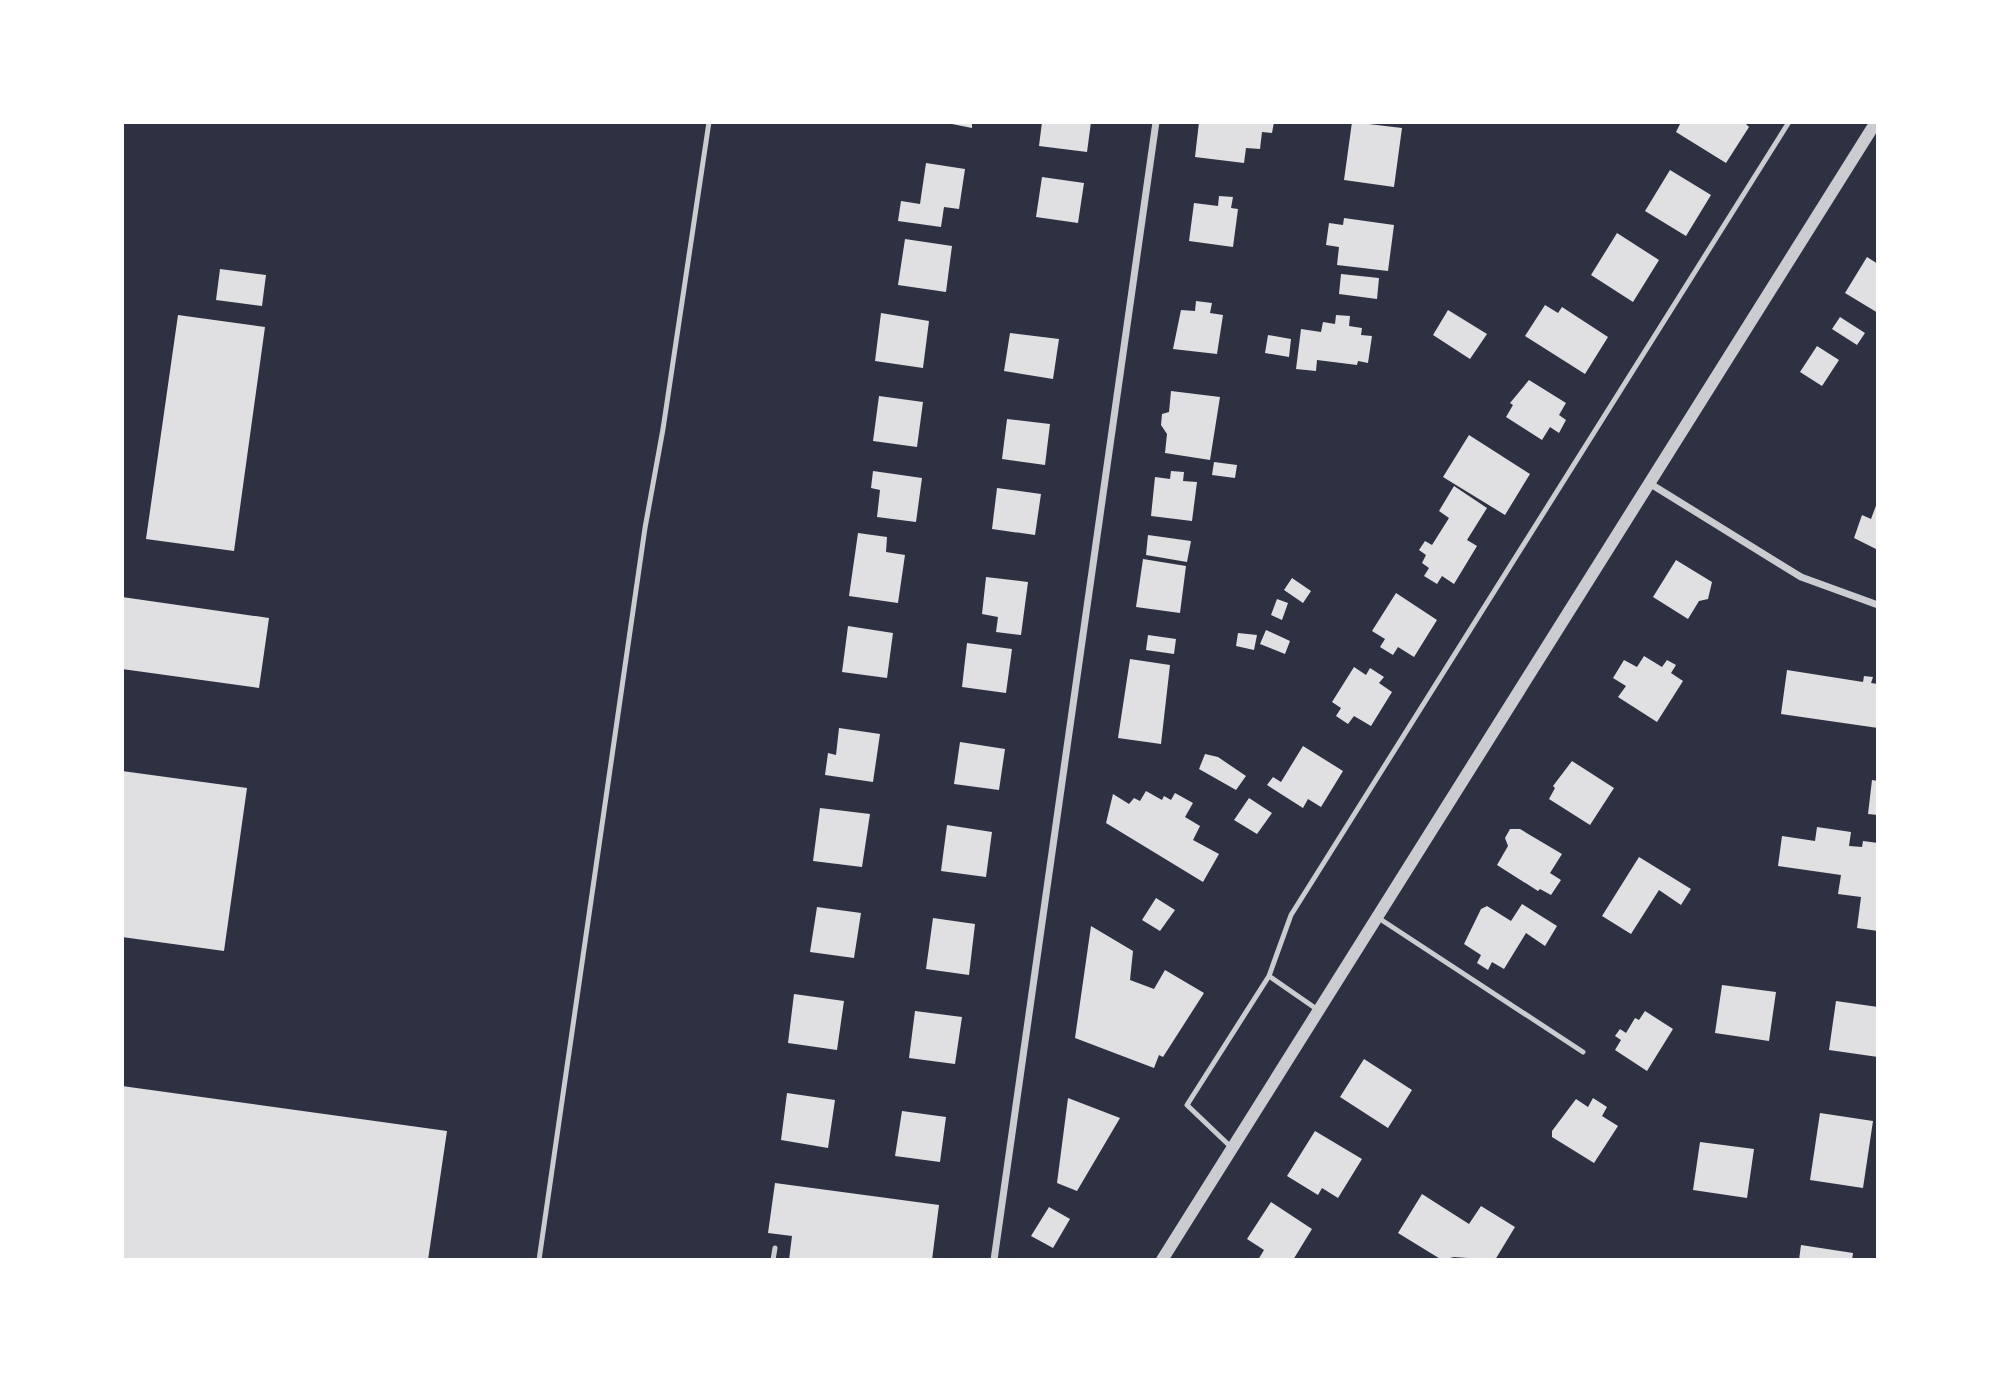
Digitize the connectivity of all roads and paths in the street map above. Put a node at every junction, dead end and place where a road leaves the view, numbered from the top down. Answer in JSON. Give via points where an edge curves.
{"nodes":[{"id":1,"x":709,"y":122,"type":"edge"},
{"id":2,"x":1156,"y":122,"type":"edge"},
{"id":3,"x":1789,"y":122,"type":"edge"},
{"id":4,"x":1877,"y":122,"type":"edge"},
{"id":5,"x":1649,"y":483,"type":"junction"},
{"id":6,"x":1878,"y":605,"type":"edge"},
{"id":7,"x":1377,"y":917,"type":"junction"},
{"id":8,"x":1269,"y":976,"type":"junction"},
{"id":9,"x":1318,"y":1010,"type":"junction"},
{"id":10,"x":1583,"y":1052,"type":"dead end"},
{"id":11,"x":1232,"y":1148,"type":"junction"},
{"id":12,"x":775,"y":1248,"type":"dead end"},
{"id":13,"x":539,"y":1259,"type":"edge"},
{"id":14,"x":773,"y":1259,"type":"edge"},
{"id":15,"x":994,"y":1259,"type":"edge"},
{"id":16,"x":1162,"y":1259,"type":"edge"}],
"edges":[{"from":1,"to":13,"type":"lane"},
{"from":2,"to":15,"type":"street"},
{"from":3,"to":8,"type":"lane","via":[[1290,915]]},
{"from":4,"to":5,"type":"street"},
{"from":5,"to":6,"type":"street","via":[[1801,577]]},
{"from":5,"to":7,"type":"street"},
{"from":7,"to":9,"type":"street"},
{"from":7,"to":10,"type":"lane"},
{"from":8,"to":9,"type":"lane"},
{"from":8,"to":11,"type":"lane","via":[[1187,1105]]},
{"from":9,"to":11,"type":"street"},
{"from":11,"to":16,"type":"street"},
{"from":12,"to":14,"type":"lane"}]}
